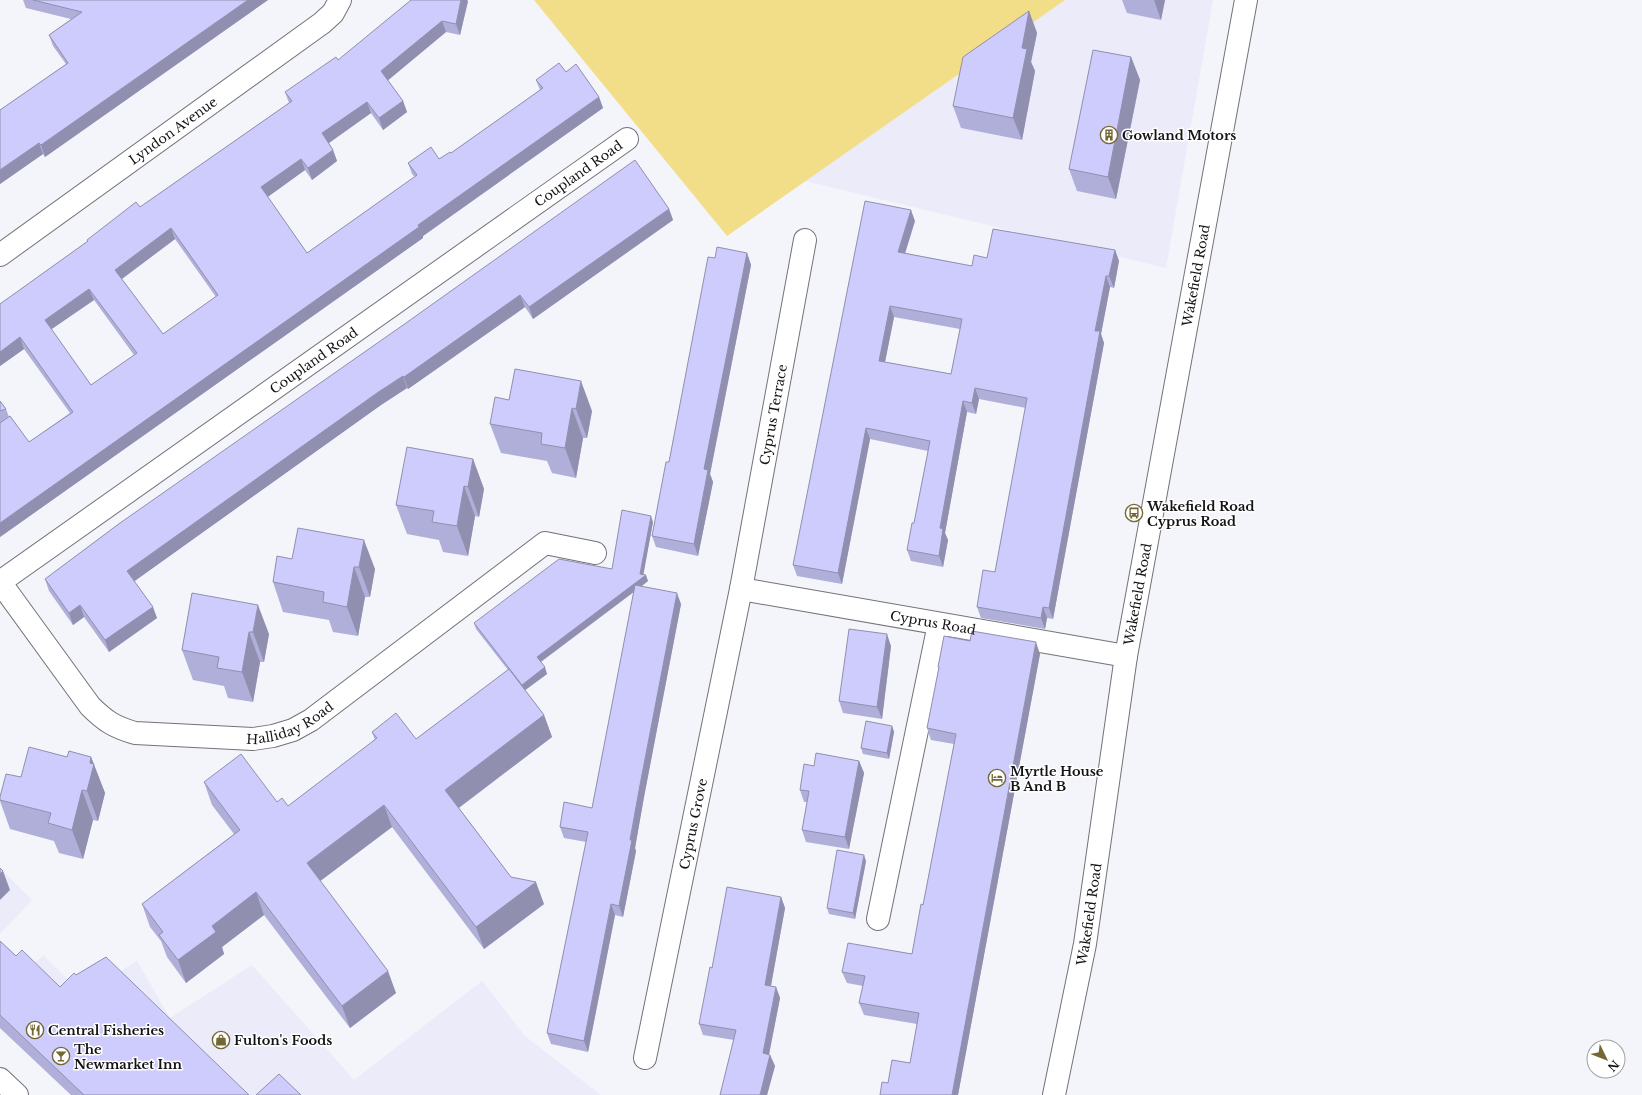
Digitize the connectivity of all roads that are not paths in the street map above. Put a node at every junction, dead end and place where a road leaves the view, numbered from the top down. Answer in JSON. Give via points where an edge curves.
{"nodes":[{"id":1,"x":340,"y":0,"type":"edge"},
{"id":2,"x":1246,"y":0,"type":"edge"},
{"id":3,"x":627,"y":139,"type":"dead end"},
{"id":4,"x":805,"y":240,"type":"dead end"},
{"id":5,"x":0,"y":255,"type":"edge"},
{"id":6,"x":595,"y":553,"type":"dead end"},
{"id":7,"x":0,"y":582,"type":"edge"},
{"id":8,"x":741,"y":589,"type":"junction"},
{"id":9,"x":938,"y":624,"type":"junction"},
{"id":10,"x":1126,"y":656,"type":"junction"},
{"id":11,"x":878,"y":919,"type":"dead end"},
{"id":12,"x":645,"y":1058,"type":"dead end"},
{"id":13,"x":0,"y":1079,"type":"edge"},
{"id":14,"x":17,"y":1095,"type":"edge"},
{"id":15,"x":1054,"y":1095,"type":"edge"}],
"edges":[{"from":1,"to":5,"type":"street","name":"Lyndon Avenue","via":[[333,13],[322,23]]},
{"from":2,"to":10,"type":"street","name":"Wakefield Road"},
{"from":3,"to":7,"type":"street","name":"Coupland Road"},
{"from":4,"to":8,"type":"street","name":"Cyprus Terrace"},
{"from":6,"to":7,"type":"street","name":"Halliday Road","via":[[545,543],[311,720],[293,730],[253,739],[135,733],[117,728],[102,719]]},
{"from":8,"to":9,"type":"street","name":"Cyprus Road"},
{"from":8,"to":12,"type":"street","name":"Cyprus Grove"},
{"from":9,"to":10,"type":"street","name":"Cyprus Road"},
{"from":9,"to":11,"type":"street"},
{"from":10,"to":15,"type":"street","name":"Wakefield Road","via":[[1085,944]]},
{"from":13,"to":14,"type":"street"}]}
